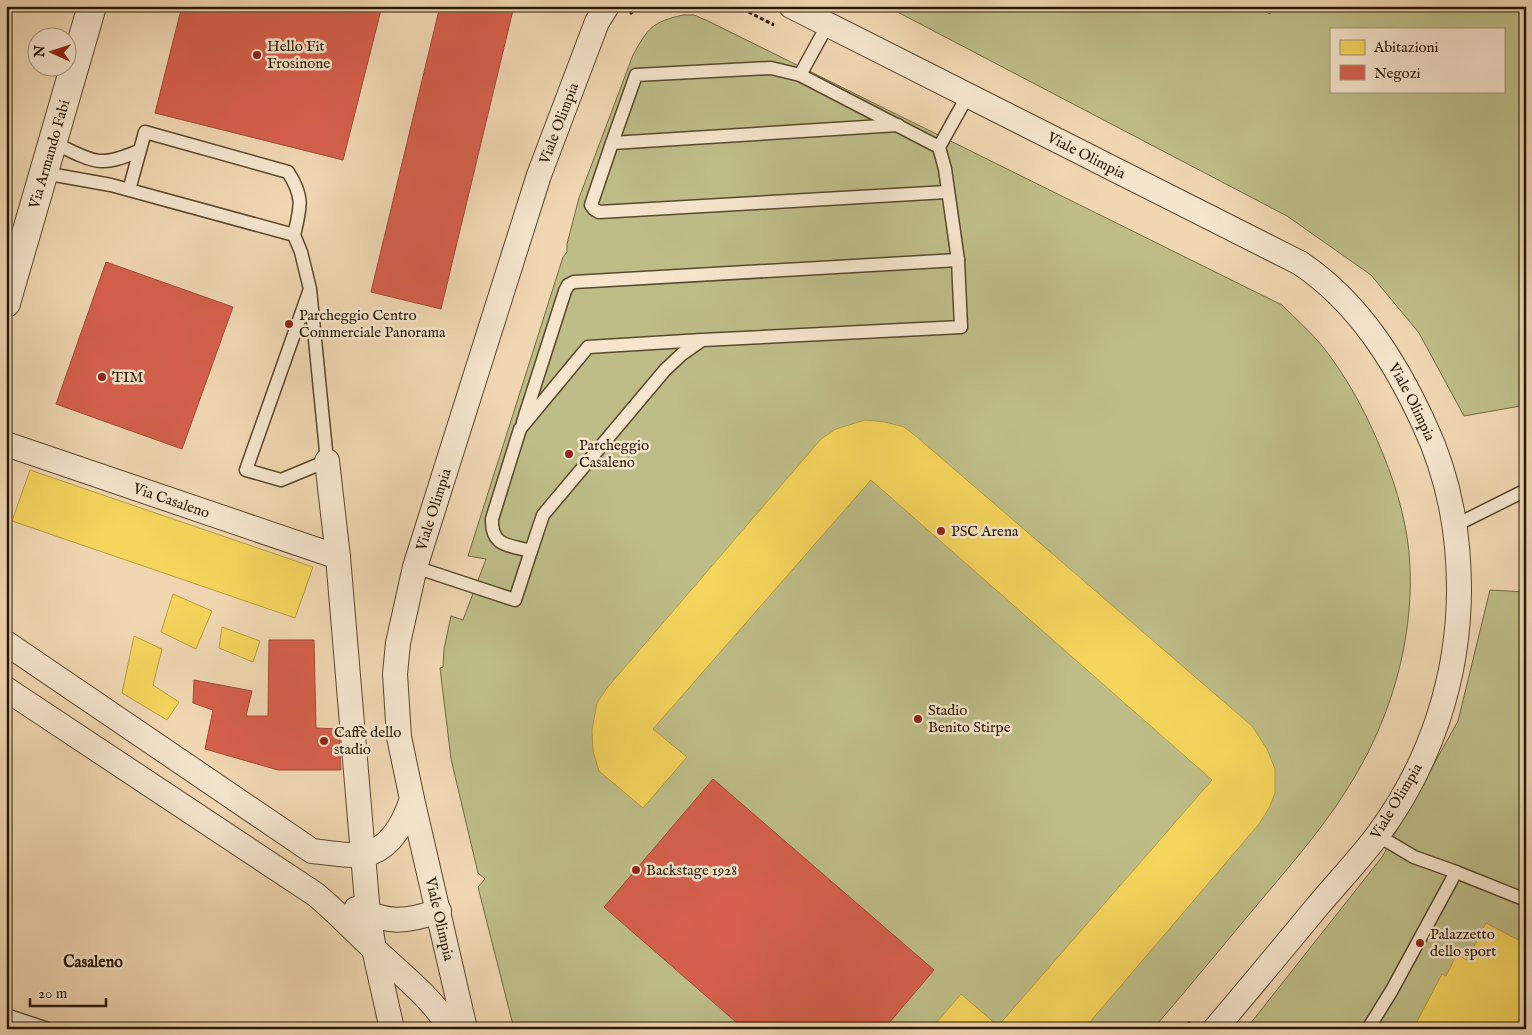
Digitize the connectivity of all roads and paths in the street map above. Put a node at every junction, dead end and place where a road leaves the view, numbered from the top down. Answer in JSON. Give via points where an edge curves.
{"nodes":[{"id":1,"x":92,"y":6,"type":"edge"},
{"id":2,"x":607,"y":6,"type":"edge"},
{"id":3,"x":792,"y":6,"type":"edge"},
{"id":4,"x":804,"y":6,"type":"edge"},
{"id":5,"x":828,"y":24,"type":"junction"},
{"id":6,"x":800,"y":75,"type":"junction"},
{"id":7,"x":968,"y":95,"type":"junction"},
{"id":8,"x":898,"y":126,"type":"junction"},
{"id":9,"x":53,"y":142,"type":"junction"},
{"id":10,"x":612,"y":143,"type":"junction"},
{"id":11,"x":939,"y":147,"type":"junction"},
{"id":12,"x":139,"y":151,"type":"junction"},
{"id":13,"x":44,"y":173,"type":"junction"},
{"id":14,"x":128,"y":190,"type":"junction"},
{"id":15,"x":947,"y":192,"type":"junction"},
{"id":16,"x":294,"y":235,"type":"junction"},
{"id":17,"x":958,"y":260,"type":"junction"},
{"id":18,"x":310,"y":289,"type":"junction"},
{"id":19,"x":6,"y":303,"type":"edge"},
{"id":20,"x":702,"y":340,"type":"junction"},
{"id":21,"x":520,"y":430,"type":"junction"},
{"id":22,"x":6,"y":444,"type":"edge"},
{"id":23,"x":327,"y":461,"type":"junction"},
{"id":24,"x":1526,"y":490,"type":"edge"},
{"id":25,"x":1456,"y":525,"type":"junction"},
{"id":26,"x":531,"y":551,"type":"junction"},
{"id":27,"x":338,"y":557,"type":"junction"},
{"id":28,"x":415,"y":567,"type":"junction"},
{"id":29,"x":6,"y":644,"type":"edge"},
{"id":30,"x":6,"y":689,"type":"edge"},
{"id":31,"x":412,"y":799,"type":"junction"},
{"id":32,"x":1377,"y":835,"type":"junction"},
{"id":33,"x":362,"y":856,"type":"junction"},
{"id":34,"x":1456,"y":872,"type":"junction"},
{"id":35,"x":315,"y":894,"type":"junction"},
{"id":36,"x":1526,"y":900,"type":"edge"},
{"id":37,"x":439,"y":912,"type":"junction"},
{"id":38,"x":368,"y":914,"type":"junction"},
{"id":39,"x":374,"y":949,"type":"junction"},
{"id":40,"x":6,"y":1015,"type":"edge"},
{"id":41,"x":48,"y":1029,"type":"edge"},
{"id":42,"x":392,"y":1029,"type":"edge"},
{"id":43,"x":451,"y":1029,"type":"edge"},
{"id":44,"x":465,"y":1029,"type":"edge"},
{"id":45,"x":1215,"y":1029,"type":"edge"},
{"id":46,"x":1368,"y":1029,"type":"edge"}],
"edges":[{"from":1,"to":9,"type":"street","name":"Via Armando Fabi"},
{"from":2,"to":28,"type":"street","name":"Viale Olimpia","via":[[597,22],[539,175]]},
{"from":3,"to":5,"type":"street","name":"Viale Olimpia"},
{"from":4,"to":5,"type":"street","name":"Viale Olimpia"},
{"from":5,"to":6,"type":"lane"},
{"from":5,"to":7,"type":"street","name":"Viale Olimpia"},
{"from":6,"to":8,"type":"lane"},
{"from":6,"to":10,"type":"lane","via":[[771,68],[636,74]]},
{"from":7,"to":11,"type":"lane"},
{"from":7,"to":25,"type":"street","name":"Viale Olimpia","via":[[1300,263],[1320,277],[1368,328],[1393,362],[1432,440]]},
{"from":8,"to":10,"type":"lane"},
{"from":8,"to":11,"type":"lane"},
{"from":9,"to":12,"type":"lane","via":[[100,162]]},
{"from":9,"to":13,"type":"street","name":"Via Armando Fabi"},
{"from":10,"to":15,"type":"lane","via":[[591,205],[599,212]]},
{"from":11,"to":15,"type":"lane"},
{"from":12,"to":14,"type":"lane"},
{"from":12,"to":16,"type":"lane","via":[[145,132],[288,172],[298,187],[300,209]]},
{"from":13,"to":14,"type":"lane"},
{"from":13,"to":19,"type":"street","name":"Via Armando Fabi"},
{"from":14,"to":16,"type":"lane"},
{"from":15,"to":17,"type":"lane"},
{"from":16,"to":18,"type":"lane"},
{"from":17,"to":20,"type":"lane","via":[[961,327]]},
{"from":17,"to":21,"type":"lane","via":[[574,282],[565,291]]},
{"from":18,"to":23,"type":"lane"},
{"from":18,"to":23,"type":"lane","via":[[246,470],[281,480]]},
{"from":20,"to":21,"type":"lane","via":[[588,347]]},
{"from":20,"to":26,"type":"lane","via":[[665,370],[543,515]]},
{"from":21,"to":26,"type":"lane","via":[[491,529],[501,543]]},
{"from":22,"to":27,"type":"street","name":"Via Casaleno"},
{"from":23,"to":27,"type":"street"},
{"from":24,"to":25,"type":"lane"},
{"from":25,"to":32,"type":"street","name":"Viale Olimpia","via":[[1459,616],[1454,663],[1426,750]]},
{"from":26,"to":28,"type":"lane","via":[[515,600]]},
{"from":27,"to":33,"type":"street"},
{"from":28,"to":31,"type":"street","name":"Viale Olimpia","via":[[398,643],[395,674],[399,737]]},
{"from":29,"to":33,"type":"street","via":[[312,851]]},
{"from":30,"to":35,"type":"street"},
{"from":31,"to":33,"type":"street","via":[[399,830],[378,850]]},
{"from":31,"to":37,"type":"street","name":"Viale Olimpia"},
{"from":32,"to":34,"type":"lane","via":[[1414,857]]},
{"from":32,"to":45,"type":"street","name":"Viale Olimpia"},
{"from":33,"to":38,"type":"street"},
{"from":34,"to":36,"type":"lane"},
{"from":34,"to":46,"type":"lane"},
{"from":35,"to":38,"type":"street"},
{"from":35,"to":39,"type":"street"},
{"from":37,"to":38,"type":"street","via":[[395,921]]},
{"from":37,"to":44,"type":"street","name":"Viale Olimpia"},
{"from":38,"to":39,"type":"street"},
{"from":39,"to":42,"type":"street"},
{"from":39,"to":43,"type":"street","via":[[432,1001]]},
{"from":40,"to":41,"type":"lane"}]}
